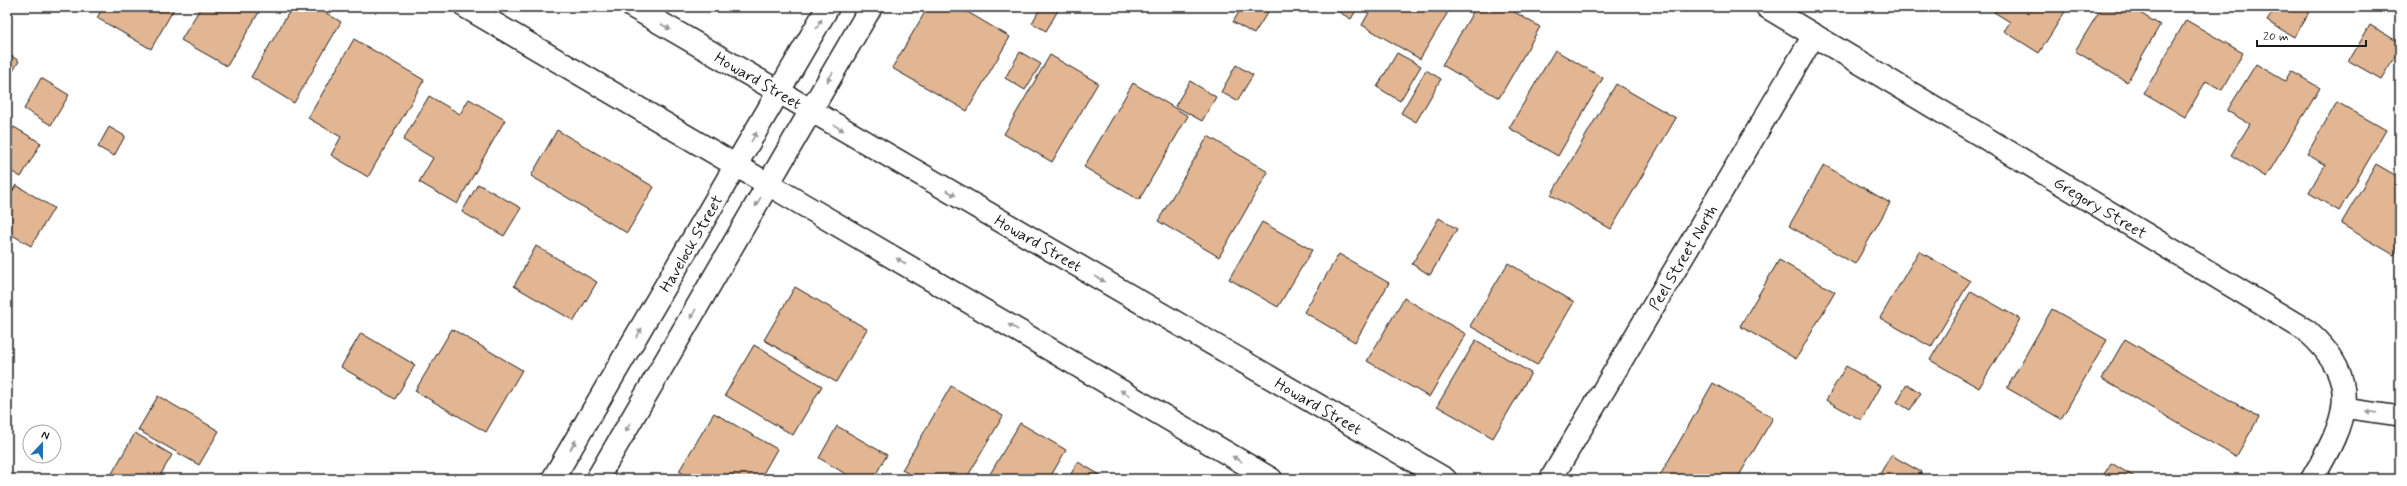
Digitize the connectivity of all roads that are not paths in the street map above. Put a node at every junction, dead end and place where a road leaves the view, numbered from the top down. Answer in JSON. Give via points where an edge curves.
{"nodes":[{"id":1,"x":466,"y":7,"type":"edge"},
{"id":2,"x":633,"y":7,"type":"edge"},
{"id":3,"x":828,"y":7,"type":"edge"},
{"id":4,"x":871,"y":7,"type":"edge"},
{"id":5,"x":1766,"y":7,"type":"edge"},
{"id":6,"x":1814,"y":35,"type":"junction"},
{"id":7,"x":779,"y":93,"type":"junction"},
{"id":8,"x":810,"y":111,"type":"junction"},
{"id":9,"x":738,"y":166,"type":"junction"},
{"id":10,"x":768,"y":183,"type":"junction"},
{"id":11,"x":2343,"y":408,"type":"junction"},
{"id":12,"x":2400,"y":416,"type":"edge"},
{"id":13,"x":554,"y":479,"type":"edge"},
{"id":14,"x":597,"y":479,"type":"edge"},
{"id":15,"x":1271,"y":479,"type":"edge"},
{"id":16,"x":1445,"y":479,"type":"edge"},
{"id":17,"x":1551,"y":479,"type":"edge"},
{"id":18,"x":2312,"y":479,"type":"edge"}],
"edges":[{"from":1,"to":9,"type":"street"},
{"from":2,"to":7,"type":"street","name":"Howard Street","one_way":true},
{"from":7,"to":3,"type":"street","name":"Havelock Street","one_way":true},
{"from":4,"to":8,"type":"street","one_way":true},
{"from":5,"to":6,"type":"street","name":"Gregory Street"},
{"from":6,"to":11,"type":"street","name":"Gregory Street","via":[[2307,331],[2329,351],[2341,373],[2344,385]]},
{"from":6,"to":17,"type":"street","name":"Peel Street North"},
{"from":7,"to":8,"type":"street","name":"Howard Street"},
{"from":9,"to":7,"type":"street","name":"Havelock Street","one_way":true},
{"from":8,"to":10,"type":"street"},
{"from":8,"to":16,"type":"street","name":"Howard Street","one_way":true},
{"from":9,"to":10,"type":"street"},
{"from":13,"to":9,"type":"street","name":"Havelock Street","one_way":true},
{"from":10,"to":14,"type":"street","one_way":true},
{"from":15,"to":10,"type":"street","one_way":true},
{"from":12,"to":11,"type":"lane","one_way":true},
{"from":11,"to":18,"type":"street","name":"Gregory Street","via":[[2332,442]]}]}
